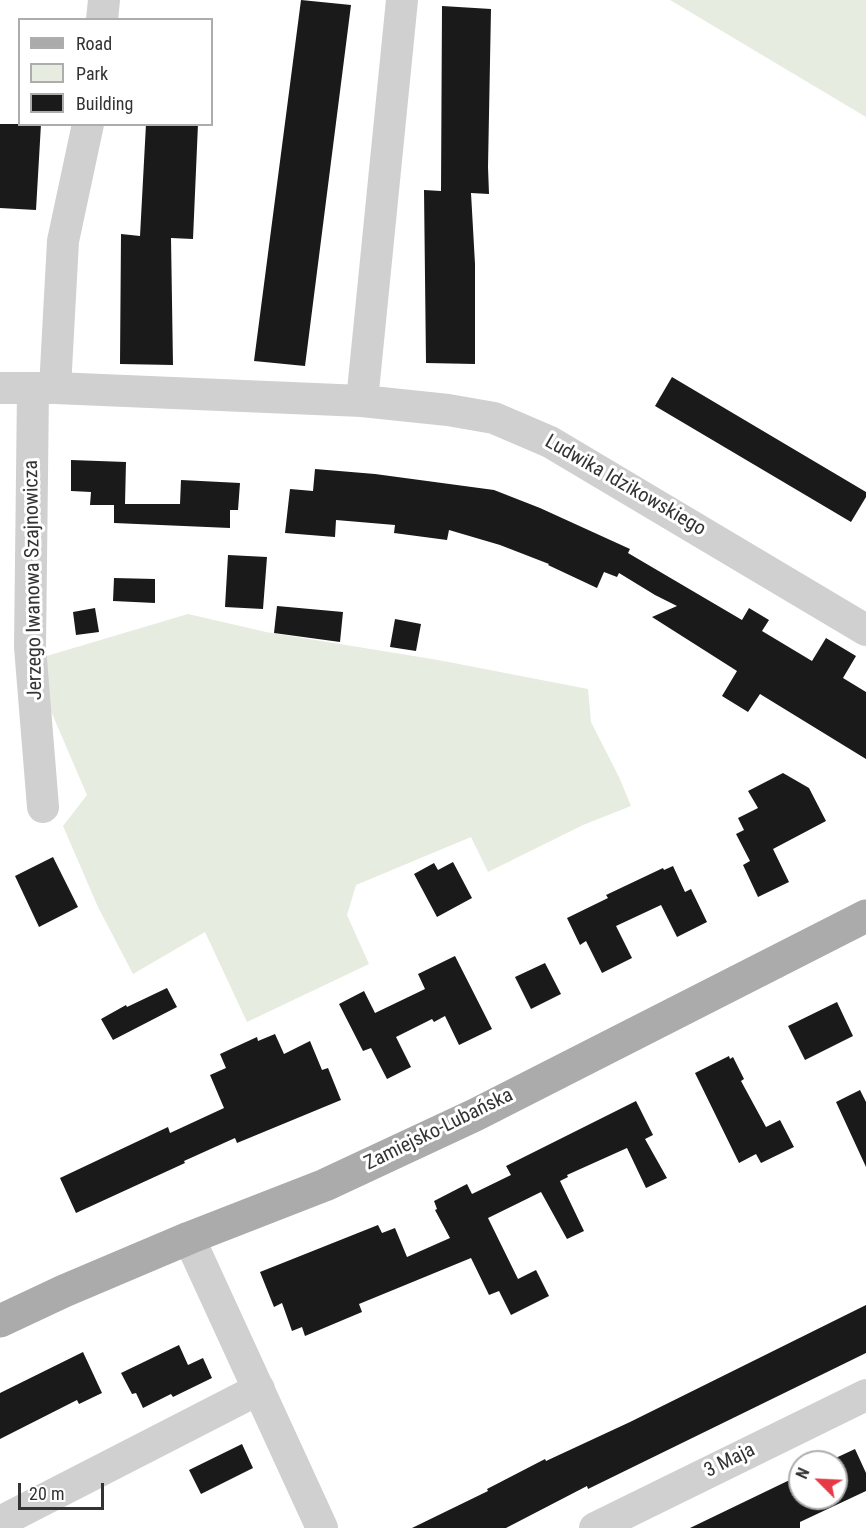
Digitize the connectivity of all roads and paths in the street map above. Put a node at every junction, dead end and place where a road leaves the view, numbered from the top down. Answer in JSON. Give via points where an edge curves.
{"nodes":[{"id":1,"x":104,"y":0,"type":"edge"},
{"id":2,"x":402,"y":0,"type":"edge"},
{"id":3,"x":102,"y":18,"type":"edge"},
{"id":4,"x":88,"y":126,"type":"edge"},
{"id":5,"x":0,"y":388,"type":"edge"},
{"id":6,"x":44,"y":389,"type":"junction"},
{"id":7,"x":362,"y":401,"type":"junction"},
{"id":8,"x":866,"y":630,"type":"edge"},
{"id":9,"x":44,"y":807,"type":"dead end"},
{"id":10,"x":866,"y":916,"type":"edge"},
{"id":11,"x":189,"y":1238,"type":"junction"},
{"id":12,"x":0,"y":1321,"type":"edge"},
{"id":13,"x":259,"y":1389,"type":"junction"},
{"id":14,"x":866,"y":1395,"type":"edge"},
{"id":15,"x":0,"y":1522,"type":"edge"},
{"id":16,"x":322,"y":1528,"type":"edge"},
{"id":17,"x":595,"y":1528,"type":"edge"}],
"edges":[{"from":1,"to":3,"type":"street"},
{"from":2,"to":7,"type":"street"},
{"from":4,"to":6,"type":"street","via":[[63,241]]},
{"from":5,"to":6,"type":"street","name":"Ludwika Idzikowskiego"},
{"from":6,"to":7,"type":"street","name":"Ludwika Idzikowskiego"},
{"from":6,"to":9,"type":"street","name":"Jerzego Iwanowa Szajnowicza","via":[[30,647]]},
{"from":7,"to":8,"type":"street","name":"Ludwika Idzikowskiego","via":[[494,418],[550,441]]},
{"from":10,"to":11,"type":"main road","name":"Zamiejsko-Lubańska","via":[[475,1115],[325,1185]]},
{"from":11,"to":12,"type":"main road","name":"Zamiejsko-Lubańska"},
{"from":11,"to":13,"type":"street"},
{"from":13,"to":15,"type":"street"},
{"from":13,"to":16,"type":"street"},
{"from":14,"to":17,"type":"street","name":"3 Maja"}]}
